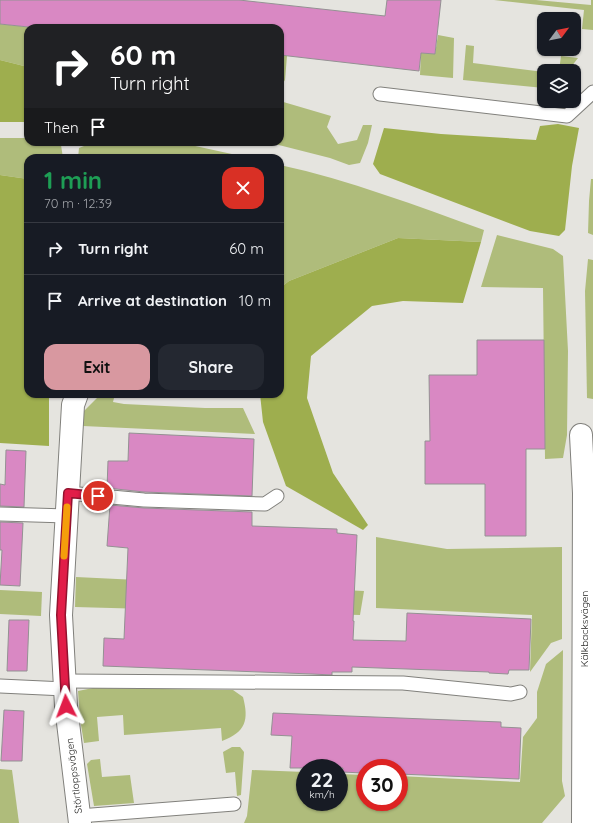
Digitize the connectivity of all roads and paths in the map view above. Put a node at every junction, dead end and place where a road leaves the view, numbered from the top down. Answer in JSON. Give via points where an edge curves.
{"nodes":[{"id":1,"x":593,"y":92,"type":"edge"},
{"id":2,"x":380,"y":94,"type":"dead end"},
{"id":3,"x":76,"y":398,"type":"edge"},
{"id":4,"x":581,"y":435,"type":"dead end"},
{"id":5,"x":68,"y":493,"type":"junction"},
{"id":6,"x":277,"y":496,"type":"dead end"},
{"id":7,"x":0,"y":514,"type":"edge"},
{"id":8,"x":67,"y":516,"type":"junction"},
{"id":9,"x":65,"y":685,"type":"junction"},
{"id":10,"x":0,"y":686,"type":"edge"},
{"id":11,"x":520,"y":692,"type":"dead end"},
{"id":12,"x":234,"y":804,"type":"dead end"},
{"id":13,"x":80,"y":820,"type":"edge"},
{"id":14,"x":583,"y":823,"type":"edge"}],
"edges":[{"from":1,"to":2,"type":"lane","via":[[567,116]]},
{"from":3,"to":5,"type":"street","name":"Störtloppsvägen"},
{"from":4,"to":14,"type":"street","name":"Kälkbacksvägen","via":[[584,494]]},
{"from":5,"to":6,"type":"lane","via":[[144,500],[265,504]]},
{"from":5,"to":8,"type":"street","name":"Störtloppsvägen"},
{"from":7,"to":8,"type":"lane"},
{"from":8,"to":9,"type":"street","name":"Störtloppsvägen","via":[[61,615]]},
{"from":9,"to":10,"type":"lane"},
{"from":9,"to":11,"type":"lane","via":[[403,684],[511,694]]},
{"from":9,"to":13,"type":"street","name":"Störtloppsvägen"},
{"from":12,"to":13,"type":"lane"}]}
